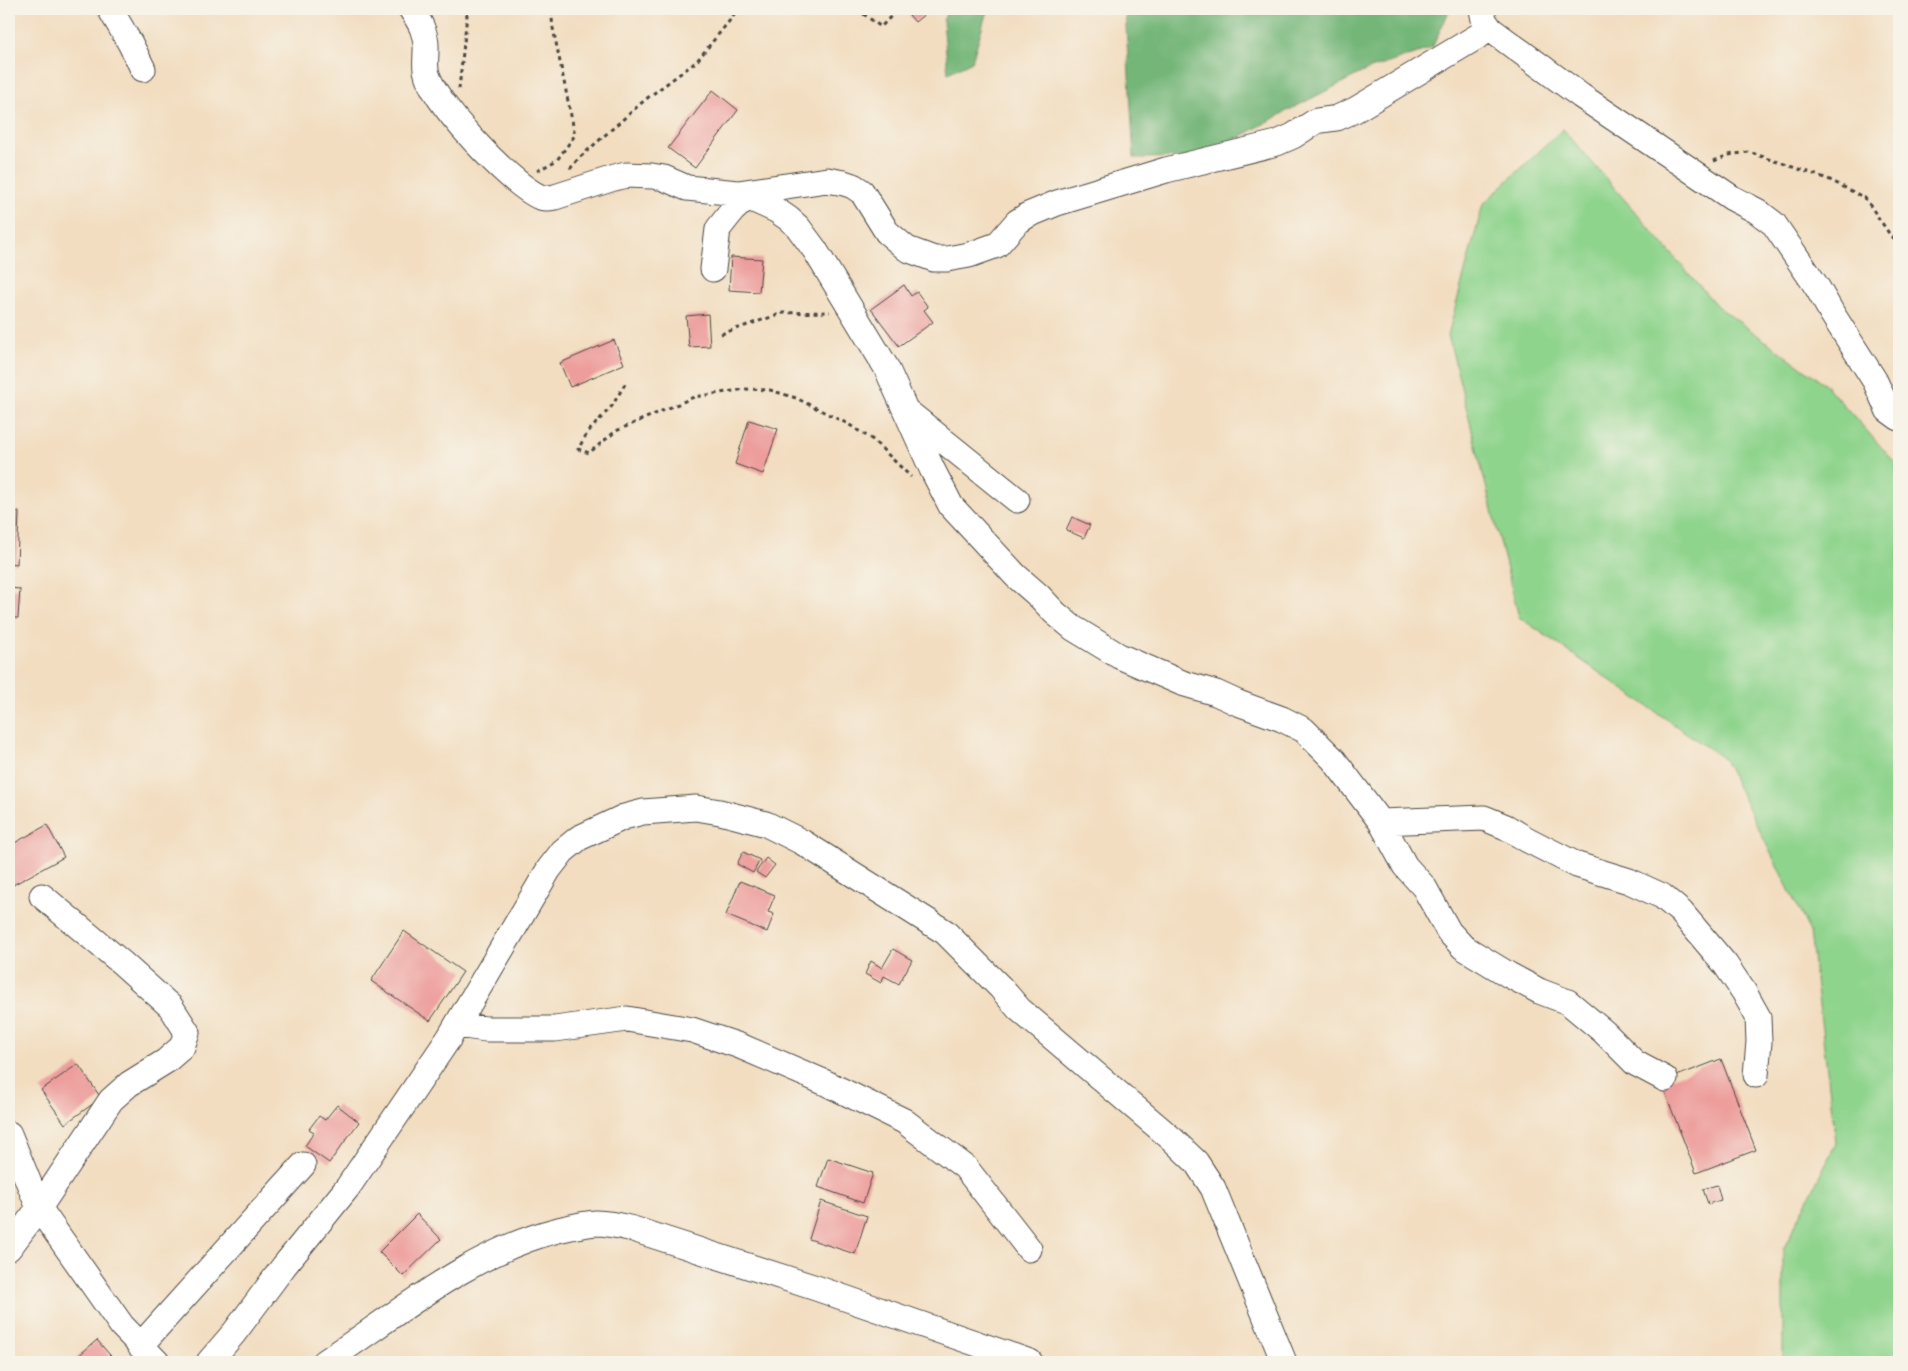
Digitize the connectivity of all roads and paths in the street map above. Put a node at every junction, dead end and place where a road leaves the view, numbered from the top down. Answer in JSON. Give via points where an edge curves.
{"nodes":[{"id":1,"x":110,"y":9,"type":"edge"},
{"id":2,"x":411,"y":9,"type":"edge"},
{"id":3,"x":463,"y":9,"type":"edge"},
{"id":4,"x":551,"y":9,"type":"edge"},
{"id":5,"x":739,"y":9,"type":"edge"},
{"id":6,"x":857,"y":9,"type":"edge"},
{"id":7,"x":892,"y":15,"type":"dead end"},
{"id":8,"x":1486,"y":19,"type":"edge"},
{"id":9,"x":143,"y":69,"type":"dead end"},
{"id":10,"x":456,"y":120,"type":"junction"},
{"id":11,"x":1692,"y":171,"type":"junction"},
{"id":12,"x":568,"y":172,"type":"dead end"},
{"id":13,"x":517,"y":183,"type":"junction"},
{"id":14,"x":743,"y":195,"type":"junction"},
{"id":15,"x":1899,"y":248,"type":"edge"},
{"id":16,"x":712,"y":270,"type":"dead end"},
{"id":17,"x":853,"y":312,"type":"junction"},
{"id":18,"x":721,"y":334,"type":"dead end"},
{"id":19,"x":625,"y":384,"type":"dead end"},
{"id":20,"x":905,"y":410,"type":"junction"},
{"id":21,"x":1899,"y":418,"type":"edge"},
{"id":22,"x":916,"y":482,"type":"dead end"},
{"id":23,"x":1018,"y":500,"type":"dead end"},
{"id":24,"x":1381,"y":822,"type":"junction"},
{"id":25,"x":42,"y":896,"type":"dead end"},
{"id":26,"x":457,"y":1026,"type":"junction"},
{"id":27,"x":1756,"y":1075,"type":"dead end"},
{"id":28,"x":1665,"y":1079,"type":"dead end"},
{"id":29,"x":9,"y":1134,"type":"edge"},
{"id":30,"x":303,"y":1165,"type":"dead end"},
{"id":31,"x":39,"y":1208,"type":"junction"},
{"id":32,"x":9,"y":1248,"type":"edge"},
{"id":33,"x":1029,"y":1249,"type":"dead end"},
{"id":34,"x":148,"y":1354,"type":"edge"},
{"id":35,"x":209,"y":1362,"type":"edge"},
{"id":36,"x":325,"y":1362,"type":"edge"},
{"id":37,"x":1030,"y":1362,"type":"edge"},
{"id":38,"x":1284,"y":1362,"type":"edge"}],
"edges":[{"from":1,"to":9,"type":"street"},
{"from":2,"to":10,"type":"street","via":[[424,32],[426,70],[432,85]]},
{"from":3,"to":10,"type":"path","via":[[467,15]]},
{"from":4,"to":13,"type":"path","via":[[575,135],[557,160]]},
{"from":5,"to":12,"type":"path","via":[[696,62],[646,98],[578,159]]},
{"from":6,"to":7,"type":"path","via":[[881,27]]},
{"from":8,"to":11,"type":"street","via":[[1581,96]]},
{"from":8,"to":14,"type":"street","via":[[1354,110],[1337,118],[1316,121],[1277,143],[1166,170],[1057,203],[1017,222],[997,245],[969,255],[934,259],[907,249],[887,232],[862,192],[844,182],[827,180]]},
{"from":10,"to":13,"type":"street"},
{"from":11,"to":15,"type":"path","via":[[1728,155],[1749,152],[1828,179],[1865,198]]},
{"from":11,"to":21,"type":"street","via":[[1774,224],[1817,287],[1888,410]]},
{"from":13,"to":14,"type":"street","via":[[546,199],[626,175],[664,178],[687,188]]},
{"from":14,"to":16,"type":"street","via":[[718,230]]},
{"from":14,"to":17,"type":"street","via":[[776,210],[798,228]]},
{"from":17,"to":18,"type":"path","via":[[783,313]]},
{"from":17,"to":20,"type":"street","via":[[886,368]]},
{"from":19,"to":22,"type":"path","via":[[578,449],[589,454],[616,431],[694,397],[746,389],[770,390],[796,398],[848,424],[873,440]]},
{"from":20,"to":23,"type":"street"},
{"from":20,"to":24,"type":"street","via":[[951,506],[1016,576],[1064,621],[1084,636],[1150,670],[1216,693],[1304,730],[1333,759]]},
{"from":24,"to":27,"type":"street","via":[[1484,818],[1577,865],[1629,881],[1662,896],[1681,912],[1725,964],[1758,1016]]},
{"from":24,"to":28,"type":"street","via":[[1405,866],[1424,887],[1450,932],[1463,947],[1531,987],[1568,1002],[1635,1063]]},
{"from":25,"to":31,"type":"street","via":[[172,1007],[187,1032],[182,1048],[111,1100]]},
{"from":26,"to":33,"type":"street","via":[[555,1029],[627,1019],[692,1030],[740,1046],[904,1121],[965,1167]]},
{"from":26,"to":35,"type":"street","via":[[348,1187]]},
{"from":26,"to":38,"type":"street","via":[[549,869],[579,838],[624,817],[678,808],[720,812],[766,824],[802,842],[945,932],[1026,1015],[1196,1162],[1220,1204]]},
{"from":29,"to":31,"type":"street"},
{"from":30,"to":34,"type":"street"},
{"from":31,"to":32,"type":"street"},
{"from":31,"to":34,"type":"street","via":[[122,1326]]},
{"from":36,"to":37,"type":"street","via":[[469,1266],[540,1235],[596,1224],[633,1229]]}]}
